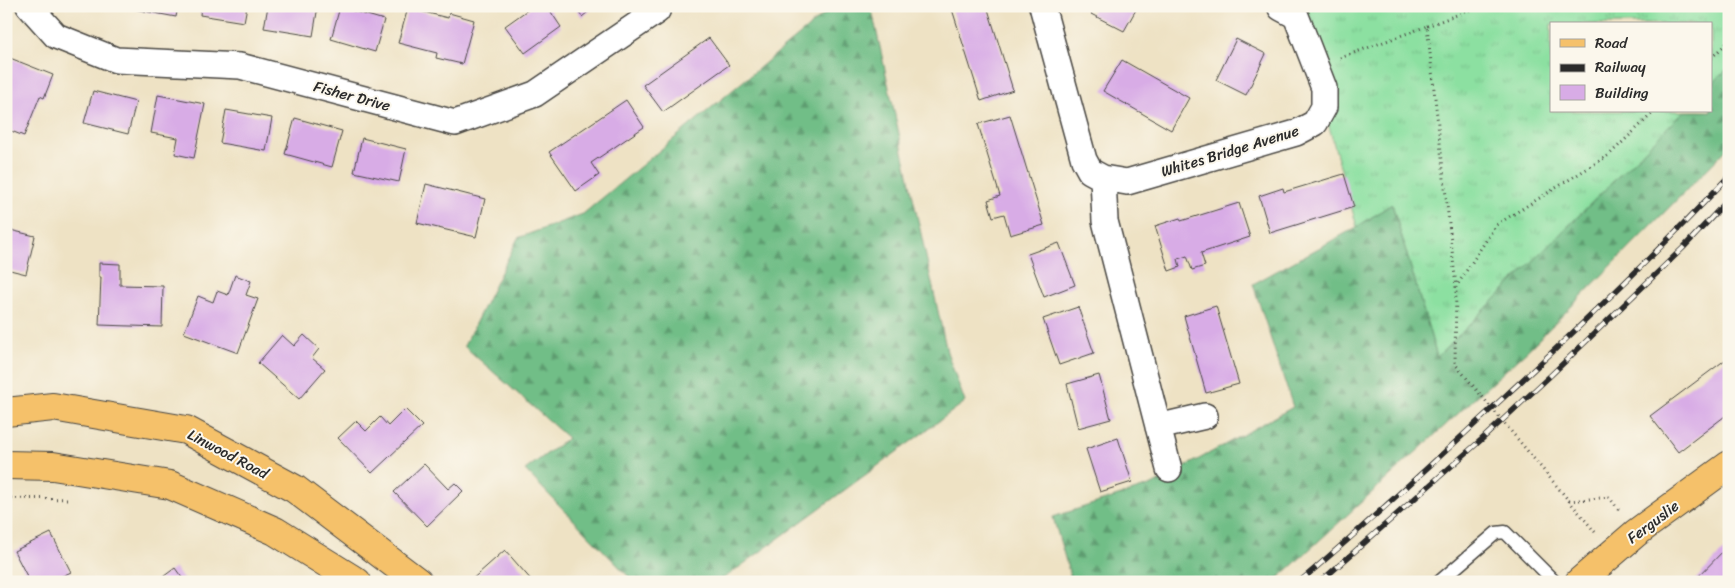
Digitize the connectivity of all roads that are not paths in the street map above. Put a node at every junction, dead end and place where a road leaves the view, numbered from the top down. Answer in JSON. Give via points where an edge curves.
{"nodes":[{"id":1,"x":29,"y":6,"type":"edge"},
{"id":2,"x":659,"y":6,"type":"edge"},
{"id":3,"x":1042,"y":6,"type":"edge"},
{"id":4,"x":1281,"y":6,"type":"edge"},
{"id":5,"x":1103,"y":178,"type":"junction"},
{"id":6,"x":6,"y":412,"type":"edge"},
{"id":7,"x":1205,"y":416,"type":"dead end"},
{"id":8,"x":1158,"y":427,"type":"junction"},
{"id":9,"x":6,"y":465,"type":"edge"},
{"id":10,"x":1729,"y":466,"type":"edge"},
{"id":11,"x":1169,"y":469,"type":"dead end"},
{"id":12,"x":356,"y":582,"type":"edge"},
{"id":13,"x":418,"y":582,"type":"edge"},
{"id":14,"x":1439,"y":582,"type":"edge"},
{"id":15,"x":1555,"y":582,"type":"edge"},
{"id":16,"x":1579,"y":582,"type":"edge"}],
"edges":[{"from":1,"to":2,"type":"street","name":"Fisher Drive","via":[[56,36],[116,60],[240,66],[455,123],[535,94],[657,11]]},
{"from":3,"to":5,"type":"street","via":[[1084,160],[1090,171]]},
{"from":4,"to":5,"type":"street","name":"Whites Bridge Avenue","via":[[1296,16],[1324,88],[1324,107],[1315,123],[1296,133],[1127,182]]},
{"from":5,"to":8,"type":"street","via":[[1105,221]]},
{"from":6,"to":13,"type":"main road","name":"Linwood Road","via":[[53,407],[186,430],[295,490]]},
{"from":7,"to":8,"type":"street"},
{"from":8,"to":11,"type":"street"},
{"from":9,"to":12,"type":"main road","via":[[53,466],[170,485],[275,531]]},
{"from":10,"to":16,"type":"main road","name":"Ferguslie","via":[[1636,534]]},
{"from":14,"to":15,"type":"lane","via":[[1496,533],[1505,532]]}]}
